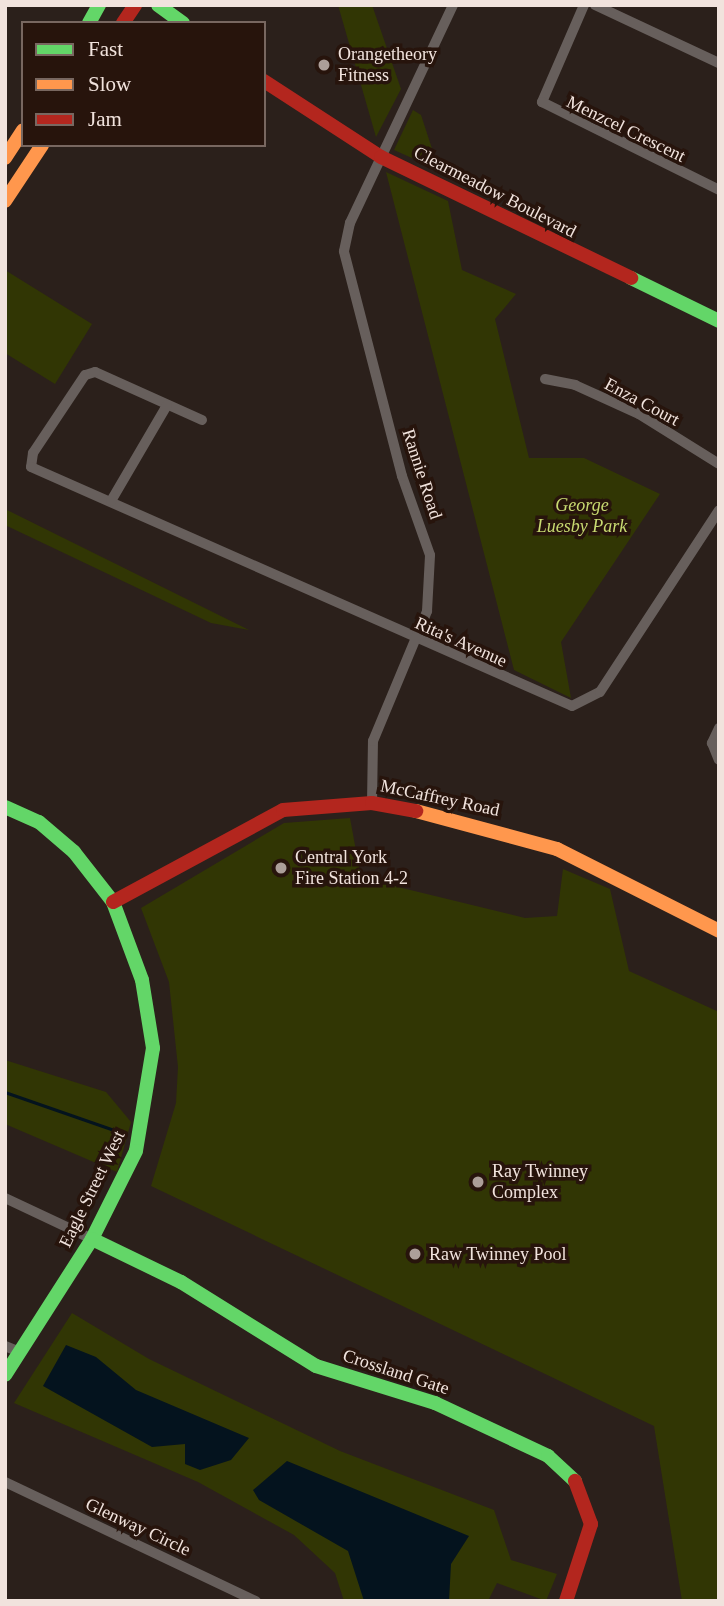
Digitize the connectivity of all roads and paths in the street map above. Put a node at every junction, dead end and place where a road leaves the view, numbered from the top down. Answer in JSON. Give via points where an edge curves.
{"nodes":[{"id":1,"x":99,"y":5,"type":"edge"},
{"id":2,"x":135,"y":5,"type":"edge"},
{"id":3,"x":158,"y":5,"type":"edge"},
{"id":4,"x":453,"y":5,"type":"edge"},
{"id":5,"x":584,"y":5,"type":"edge"},
{"id":6,"x":595,"y":5,"type":"edge"},
{"id":7,"x":90,"y":21,"type":"edge"},
{"id":8,"x":124,"y":21,"type":"edge"},
{"id":9,"x":180,"y":21,"type":"edge"},
{"id":10,"x":719,"y":62,"type":"edge"},
{"id":11,"x":266,"y":83,"type":"edge"},
{"id":12,"x":21,"y":133,"type":"edge"},
{"id":13,"x":41,"y":147,"type":"edge"},
{"id":14,"x":382,"y":157,"type":"junction"},
{"id":15,"x":5,"y":158,"type":"edge"},
{"id":16,"x":719,"y":190,"type":"edge"},
{"id":17,"x":5,"y":201,"type":"edge"},
{"id":18,"x":719,"y":321,"type":"edge"},
{"id":19,"x":545,"y":379,"type":"dead end"},
{"id":20,"x":167,"y":405,"type":"junction"},
{"id":21,"x":202,"y":419,"type":"dead end"},
{"id":22,"x":719,"y":464,"type":"edge"},
{"id":23,"x":111,"y":501,"type":"junction"},
{"id":24,"x":719,"y":510,"type":"edge"},
{"id":25,"x":417,"y":639,"type":"junction"},
{"id":26,"x":719,"y":728,"type":"edge"},
{"id":27,"x":719,"y":760,"type":"edge"},
{"id":28,"x":372,"y":803,"type":"junction"},
{"id":29,"x":5,"y":807,"type":"edge"},
{"id":30,"x":113,"y":902,"type":"junction"},
{"id":31,"x":719,"y":931,"type":"edge"},
{"id":32,"x":5,"y":1198,"type":"edge"},
{"id":33,"x":92,"y":1239,"type":"junction"},
{"id":34,"x":5,"y":1346,"type":"edge"},
{"id":35,"x":20,"y":1352,"type":"junction"},
{"id":36,"x":5,"y":1375,"type":"edge"},
{"id":37,"x":5,"y":1482,"type":"edge"},
{"id":38,"x":257,"y":1601,"type":"edge"},
{"id":39,"x":566,"y":1601,"type":"edge"}],
"edges":[{"from":1,"to":7,"type":"street"},
{"from":2,"to":8,"type":"street"},
{"from":3,"to":9,"type":"street"},
{"from":4,"to":14,"type":"street","name":"Rannie Road"},
{"from":5,"to":16,"type":"street","name":"Menzcel Crescent","via":[[542,102]]},
{"from":6,"to":10,"type":"street"},
{"from":11,"to":14,"type":"street","name":"Clearmeadow Boulevard"},
{"from":12,"to":15,"type":"street"},
{"from":13,"to":17,"type":"street"},
{"from":14,"to":18,"type":"street","name":"Clearmeadow Boulevard"},
{"from":14,"to":25,"type":"street","name":"Rannie Road","via":[[350,223],[344,251],[402,476],[430,555],[431,588]]},
{"from":19,"to":22,"type":"street","name":"Enza Court","via":[[575,385],[639,414]]},
{"from":20,"to":21,"type":"street"},
{"from":20,"to":23,"type":"street"},
{"from":20,"to":23,"type":"street","name":"Rita's Avenue","via":[[95,372],[85,374],[39,443],[30,462],[35,471]]},
{"from":23,"to":25,"type":"street","name":"Rita's Avenue"},
{"from":24,"to":25,"type":"street","name":"Rita's Avenue","via":[[586,703],[558,702]]},
{"from":25,"to":28,"type":"street","name":"Rannie Road","via":[[373,741]]},
{"from":26,"to":27,"type":"street","via":[[712,743]]},
{"from":28,"to":30,"type":"street","name":"McCaffrey Road","via":[[283,810]]},
{"from":28,"to":31,"type":"street","name":"McCaffrey Road","via":[[457,818],[557,849]]},
{"from":29,"to":30,"type":"street","name":"Eagle Street West","via":[[39,822]]},
{"from":30,"to":33,"type":"street","name":"Eagle Street West","via":[[151,1016],[152,1083],[136,1151]]},
{"from":32,"to":33,"type":"street"},
{"from":33,"to":35,"type":"street","name":"Eagle Street West"},
{"from":33,"to":39,"type":"street","name":"Crossland Gate","via":[[180,1282],[316,1366],[435,1404],[548,1456],[577,1483],[591,1524]]},
{"from":34,"to":35,"type":"street"},
{"from":35,"to":36,"type":"street","name":"Eagle Street West"},
{"from":37,"to":38,"type":"street","name":"Glenway Circle"}]}
